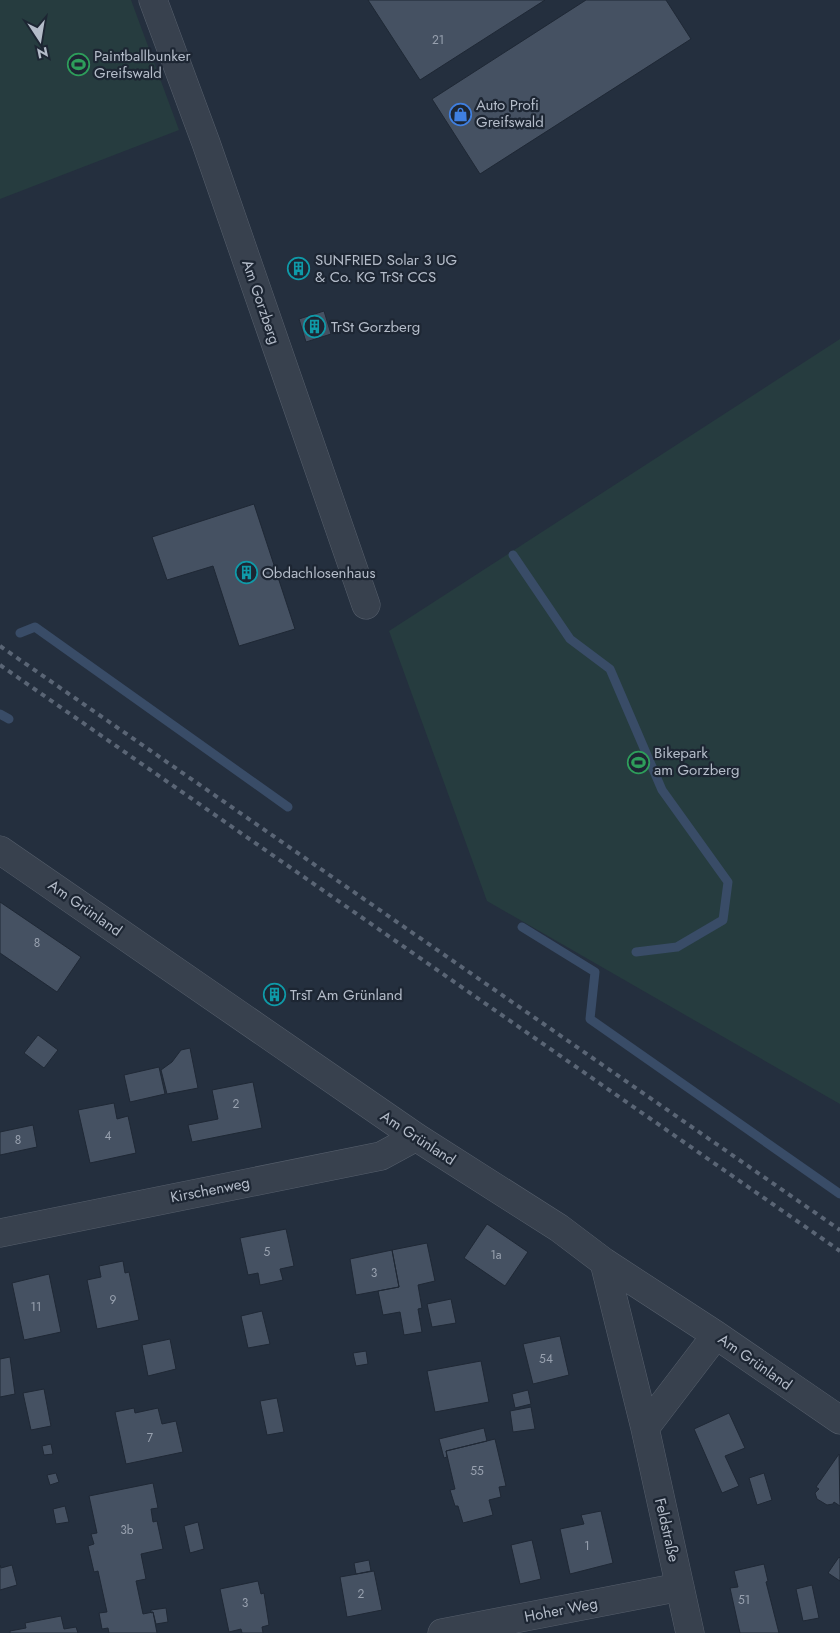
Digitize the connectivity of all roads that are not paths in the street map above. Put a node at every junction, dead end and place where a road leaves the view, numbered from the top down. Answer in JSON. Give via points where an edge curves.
{"nodes":[{"id":1,"x":153,"y":0,"type":"edge"},
{"id":2,"x":366,"y":606,"type":"dead end"},
{"id":3,"x":0,"y":850,"type":"edge"},
{"id":4,"x":416,"y":1137,"type":"junction"},
{"id":5,"x":0,"y":1233,"type":"edge"},
{"id":6,"x":604,"y":1262,"type":"junction"},
{"id":7,"x":716,"y":1335,"type":"junction"},
{"id":8,"x":840,"y":1420,"type":"edge"},
{"id":9,"x":645,"y":1428,"type":"junction"},
{"id":10,"x":680,"y":1587,"type":"junction"},
{"id":11,"x":442,"y":1633,"type":"edge"},
{"id":12,"x":690,"y":1633,"type":"edge"}],
"edges":[{"from":1,"to":2,"type":"street","name":"Am Gorzberg","via":[[206,143]]},
{"from":3,"to":4,"type":"street","name":"Am Grünland"},
{"from":4,"to":5,"type":"street","name":"Kirschenweg","via":[[381,1156]]},
{"from":4,"to":6,"type":"street","name":"Am Grünland","via":[[559,1228]]},
{"from":6,"to":7,"type":"street","name":"Am Grünland"},
{"from":6,"to":9,"type":"street","name":"Feldstraße"},
{"from":7,"to":8,"type":"street","name":"Am Grünland"},
{"from":7,"to":9,"type":"street"},
{"from":9,"to":10,"type":"street","name":"Feldstraße"},
{"from":10,"to":11,"type":"street","name":"Hoher Weg"},
{"from":10,"to":12,"type":"street","name":"Feldstraße"}]}
